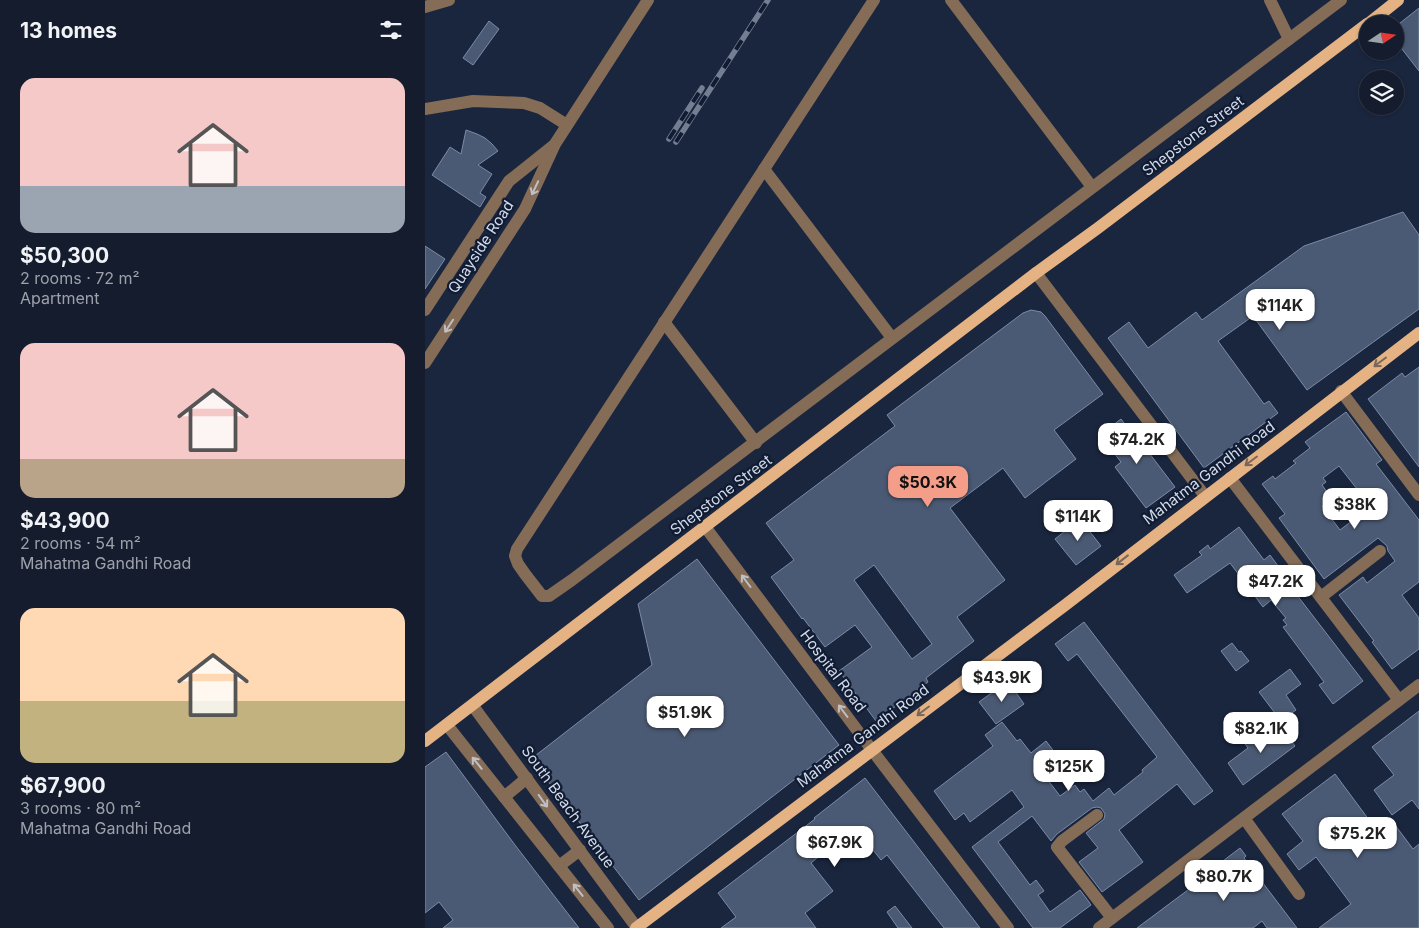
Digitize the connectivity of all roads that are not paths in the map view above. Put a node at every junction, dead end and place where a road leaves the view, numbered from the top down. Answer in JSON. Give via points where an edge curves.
{"nodes":[{"id":1,"x":449,"y":0,"type":"edge"},
{"id":2,"x":648,"y":0,"type":"edge"},
{"id":3,"x":874,"y":0,"type":"edge"},
{"id":4,"x":951,"y":0,"type":"edge"},
{"id":5,"x":1270,"y":0,"type":"edge"},
{"id":6,"x":1341,"y":0,"type":"edge"},
{"id":7,"x":1399,"y":0,"type":"edge"},
{"id":8,"x":425,"y":7,"type":"edge"},
{"id":9,"x":1380,"y":15,"type":"edge"},
{"id":10,"x":1359,"y":31,"type":"edge"},
{"id":11,"x":1289,"y":39,"type":"junction"},
{"id":12,"x":425,"y":110,"type":"edge"},
{"id":13,"x":567,"y":125,"type":"junction"},
{"id":14,"x":555,"y":144,"type":"junction"},
{"id":15,"x":764,"y":169,"type":"junction"},
{"id":16,"x":1092,"y":187,"type":"junction"},
{"id":17,"x":1036,"y":273,"type":"junction"},
{"id":18,"x":425,"y":310,"type":"edge"},
{"id":19,"x":664,"y":322,"type":"junction"},
{"id":20,"x":1419,"y":333,"type":"edge"},
{"id":21,"x":892,"y":338,"type":"junction"},
{"id":22,"x":425,"y":363,"type":"edge"},
{"id":23,"x":1341,"y":391,"type":"junction"},
{"id":24,"x":756,"y":443,"type":"junction"},
{"id":25,"x":1229,"y":478,"type":"junction"},
{"id":26,"x":1419,"y":495,"type":"edge"},
{"id":27,"x":1205,"y":496,"type":"junction"},
{"id":28,"x":706,"y":528,"type":"junction"},
{"id":29,"x":1380,"y":551,"type":"dead end"},
{"id":30,"x":1321,"y":597,"type":"junction"},
{"id":31,"x":1419,"y":685,"type":"edge"},
{"id":32,"x":1399,"y":700,"type":"junction"},
{"id":33,"x":473,"y":706,"type":"junction"},
{"id":34,"x":447,"y":725,"type":"junction"},
{"id":35,"x":425,"y":741,"type":"edge"},
{"id":36,"x":872,"y":750,"type":"junction"},
{"id":37,"x":527,"y":778,"type":"junction"},
{"id":38,"x":504,"y":797,"type":"junction"},
{"id":39,"x":1097,"y":815,"type":"dead end"},
{"id":40,"x":1244,"y":818,"type":"junction"},
{"id":41,"x":580,"y":850,"type":"junction"},
{"id":42,"x":559,"y":866,"type":"junction"},
{"id":43,"x":1299,"y":894,"type":"dead end"},
{"id":44,"x":1112,"y":918,"type":"junction"},
{"id":45,"x":608,"y":928,"type":"edge"},
{"id":46,"x":636,"y":928,"type":"edge"},
{"id":47,"x":1009,"y":928,"type":"edge"},
{"id":48,"x":1099,"y":928,"type":"edge"}],
"edges":[{"from":1,"to":8,"type":"street"},
{"from":2,"to":13,"type":"street","name":"Quayside Road"},
{"from":3,"to":15,"type":"street"},
{"from":4,"to":16,"type":"street"},
{"from":5,"to":11,"type":"street"},
{"from":6,"to":11,"type":"street"},
{"from":7,"to":9,"type":"main road","name":"Shepstone Street"},
{"from":10,"to":17,"type":"main road","name":"Shepstone Street"},
{"from":11,"to":16,"type":"street"},
{"from":12,"to":13,"type":"street","via":[[473,101],[524,103],[540,108]]},
{"from":13,"to":14,"type":"street","name":"Quayside Road"},
{"from":14,"to":18,"type":"street","name":"Quayside Road","via":[[509,181]]},
{"from":14,"to":22,"type":"street","name":"Quayside Road","one_way":true,"via":[[525,209]]},
{"from":15,"to":19,"type":"street"},
{"from":15,"to":21,"type":"street"},
{"from":16,"to":21,"type":"street"},
{"from":17,"to":27,"type":"street"},
{"from":17,"to":28,"type":"main road","name":"Shepstone Street"},
{"from":19,"to":24,"type":"street"},
{"from":19,"to":24,"type":"street","via":[[515,553],[518,564],[537,590],[545,597],[560,589]]},
{"from":20,"to":23,"type":"main road","name":"Mahatma Gandhi Road","one_way":true},
{"from":21,"to":24,"type":"street"},
{"from":23,"to":25,"type":"main road","name":"Mahatma Gandhi Road","one_way":true},
{"from":23,"to":26,"type":"street"},
{"from":25,"to":27,"type":"main road","name":"Mahatma Gandhi Road"},
{"from":25,"to":30,"type":"street"},
{"from":27,"to":36,"type":"main road","name":"Mahatma Gandhi Road","one_way":true},
{"from":28,"to":33,"type":"main road","name":"Shepstone Street"},
{"from":36,"to":28,"type":"street","name":"Hospital Road","one_way":true},
{"from":29,"to":30,"type":"street"},
{"from":30,"to":32,"type":"street"},
{"from":31,"to":32,"type":"street"},
{"from":32,"to":40,"type":"street"},
{"from":33,"to":34,"type":"main road","name":"Shepstone Street"},
{"from":33,"to":37,"type":"street","name":"South Beach Avenue"},
{"from":34,"to":35,"type":"main road","name":"Shepstone Street"},
{"from":38,"to":34,"type":"street","one_way":true},
{"from":36,"to":46,"type":"main road","name":"Mahatma Gandhi Road"},
{"from":36,"to":47,"type":"street","name":"Hospital Road"},
{"from":37,"to":38,"type":"street"},
{"from":37,"to":41,"type":"street","name":"South Beach Avenue","one_way":true},
{"from":38,"to":42,"type":"street"},
{"from":39,"to":44,"type":"street","via":[[1057,847]]},
{"from":40,"to":43,"type":"street"},
{"from":40,"to":44,"type":"street"},
{"from":41,"to":42,"type":"street"},
{"from":41,"to":46,"type":"street","name":"South Beach Avenue"},
{"from":45,"to":42,"type":"street","one_way":true},
{"from":44,"to":48,"type":"street"}]}
